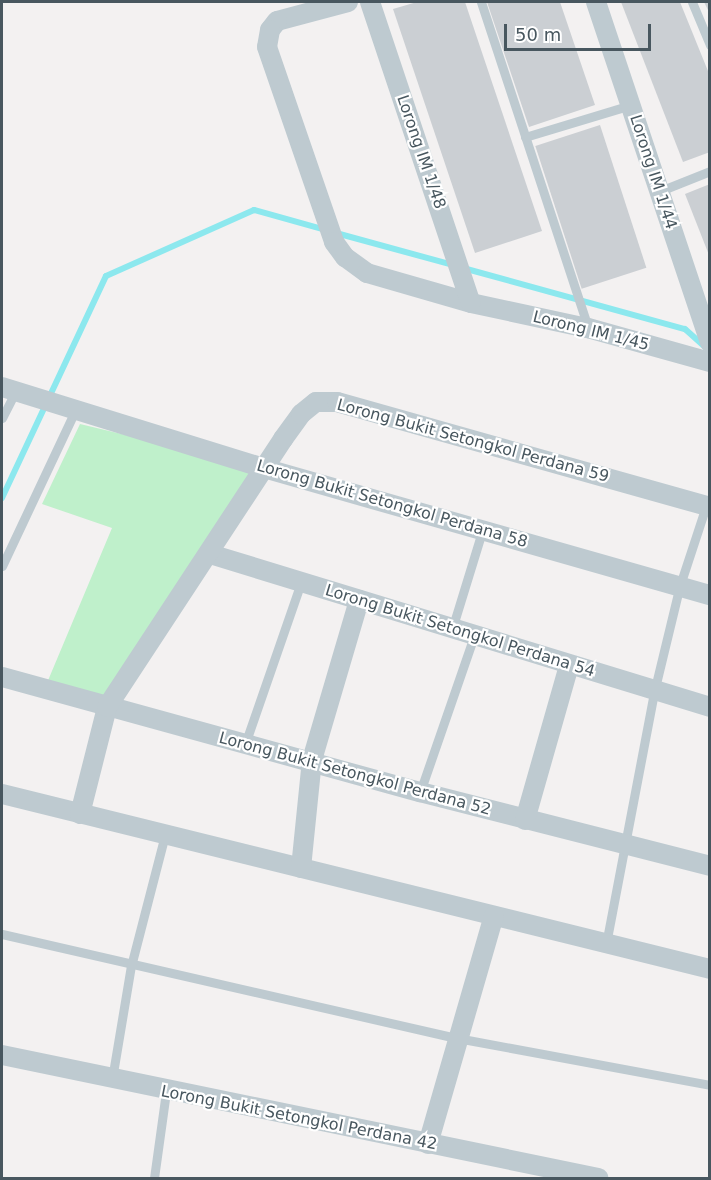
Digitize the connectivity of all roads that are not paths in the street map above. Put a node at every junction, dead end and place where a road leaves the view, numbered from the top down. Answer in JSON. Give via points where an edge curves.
{"nodes":[{"id":1,"x":348,"y":2,"type":"edge"},
{"id":2,"x":370,"y":2,"type":"edge"},
{"id":3,"x":481,"y":2,"type":"edge"},
{"id":4,"x":596,"y":2,"type":"edge"},
{"id":5,"x":692,"y":2,"type":"edge"},
{"id":6,"x":710,"y":45,"type":"edge"},
{"id":7,"x":631,"y":105,"type":"junction"},
{"id":8,"x":525,"y":137,"type":"junction"},
{"id":9,"x":710,"y":171,"type":"edge"},
{"id":10,"x":660,"y":191,"type":"junction"},
{"id":11,"x":470,"y":300,"type":"junction"},
{"id":12,"x":587,"y":325,"type":"junction"},
{"id":13,"x":710,"y":342,"type":"edge"},
{"id":14,"x":710,"y":362,"type":"edge"},
{"id":15,"x":15,"y":391,"type":"edge"},
{"id":16,"x":67,"y":408,"type":"junction"},
{"id":17,"x":2,"y":418,"type":"edge"},
{"id":18,"x":267,"y":469,"type":"junction"},
{"id":19,"x":708,"y":506,"type":"edge"},
{"id":20,"x":483,"y":528,"type":"junction"},
{"id":21,"x":210,"y":554,"type":"junction"},
{"id":22,"x":2,"y":566,"type":"edge"},
{"id":23,"x":301,"y":582,"type":"junction"},
{"id":24,"x":680,"y":585,"type":"junction"},
{"id":25,"x":710,"y":595,"type":"edge"},
{"id":26,"x":359,"y":600,"type":"junction"},
{"id":27,"x":452,"y":629,"type":"junction"},
{"id":28,"x":474,"y":636,"type":"junction"},
{"id":29,"x":569,"y":666,"type":"junction"},
{"id":30,"x":2,"y":677,"type":"edge"},
{"id":31,"x":655,"y":688,"type":"junction"},
{"id":32,"x":107,"y":707,"type":"junction"},
{"id":33,"x":710,"y":707,"type":"edge"},
{"id":34,"x":245,"y":744,"type":"junction"},
{"id":35,"x":312,"y":760,"type":"junction"},
{"id":36,"x":420,"y":792,"type":"junction"},
{"id":37,"x":2,"y":794,"type":"edge"},
{"id":38,"x":80,"y":814,"type":"junction"},
{"id":39,"x":525,"y":820,"type":"junction"},
{"id":40,"x":165,"y":835,"type":"junction"},
{"id":41,"x":625,"y":846,"type":"junction"},
{"id":42,"x":710,"y":866,"type":"edge"},
{"id":43,"x":300,"y":868,"type":"junction"},
{"id":44,"x":494,"y":916,"type":"junction"},
{"id":45,"x":2,"y":934,"type":"edge"},
{"id":46,"x":606,"y":944,"type":"junction"},
{"id":47,"x":131,"y":966,"type":"junction"},
{"id":48,"x":710,"y":969,"type":"edge"},
{"id":49,"x":457,"y":1038,"type":"junction"},
{"id":50,"x":2,"y":1055,"type":"edge"},
{"id":51,"x":112,"y":1080,"type":"junction"},
{"id":52,"x":710,"y":1085,"type":"edge"},
{"id":53,"x":166,"y":1091,"type":"junction"},
{"id":54,"x":429,"y":1144,"type":"junction"},
{"id":55,"x":154,"y":1179,"type":"edge"},
{"id":56,"x":598,"y":1179,"type":"edge"}],
"edges":[{"from":1,"to":11,"type":"street","name":"Lorong IM 1/45","via":[[277,21],[270,30],[267,47],[334,242],[345,257],[367,273]]},
{"from":2,"to":11,"type":"street","name":"Lorong IM 1/48"},
{"from":3,"to":8,"type":"lane"},
{"from":4,"to":7,"type":"street","name":"Lorong IM 1/44"},
{"from":5,"to":6,"type":"lane"},
{"from":7,"to":8,"type":"lane"},
{"from":7,"to":10,"type":"street","name":"Lorong IM 1/44"},
{"from":8,"to":12,"type":"lane"},
{"from":9,"to":10,"type":"lane"},
{"from":10,"to":13,"type":"street","name":"Lorong IM 1/44"},
{"from":11,"to":12,"type":"street","name":"Lorong IM 1/45"},
{"from":12,"to":14,"type":"street","name":"Lorong IM 1/45"},
{"from":15,"to":16,"type":"street","name":"Lorong Bukit Setongkol Perdana 58"},
{"from":15,"to":17,"type":"lane"},
{"from":16,"to":18,"type":"street","name":"Lorong Bukit Setongkol Perdana 58"},
{"from":16,"to":22,"type":"lane"},
{"from":18,"to":19,"type":"street","name":"Lorong Bukit Setongkol Perdana 59","via":[[301,414],[316,402],[337,402]]},
{"from":18,"to":20,"type":"street","name":"Lorong Bukit Setongkol Perdana 58"},
{"from":18,"to":21,"type":"street","name":"Lorong Bukit Setongkol Perdana 59"},
{"from":19,"to":24,"type":"lane"},
{"from":20,"to":24,"type":"street","name":"Lorong Bukit Setongkol Perdana 58"},
{"from":20,"to":27,"type":"lane"},
{"from":21,"to":23,"type":"street","name":"Lorong Bukit Setongkol Perdana 54"},
{"from":21,"to":32,"type":"street","name":"Lorong Bukit Setongkol Perdana 59"},
{"from":23,"to":26,"type":"street","name":"Lorong Bukit Setongkol Perdana 54"},
{"from":23,"to":34,"type":"lane"},
{"from":24,"to":25,"type":"street","name":"Lorong Bukit Setongkol Perdana 58"},
{"from":24,"to":31,"type":"lane"},
{"from":26,"to":27,"type":"street","name":"Lorong Bukit Setongkol Perdana 54"},
{"from":26,"to":35,"type":"street"},
{"from":27,"to":28,"type":"street","name":"Lorong Bukit Setongkol Perdana 54"},
{"from":28,"to":29,"type":"street","name":"Lorong Bukit Setongkol Perdana 54"},
{"from":28,"to":36,"type":"lane"},
{"from":29,"to":31,"type":"street","name":"Lorong Bukit Setongkol Perdana 54"},
{"from":29,"to":39,"type":"street"},
{"from":30,"to":32,"type":"street","name":"Lorong Bukit Setongkol Perdana 52"},
{"from":31,"to":33,"type":"street","name":"Lorong Bukit Setongkol Perdana 54"},
{"from":31,"to":41,"type":"lane"},
{"from":32,"to":34,"type":"street","name":"Lorong Bukit Setongkol Perdana 52"},
{"from":32,"to":38,"type":"street","name":"Lorong Bukit Setongkol Perdana 59"},
{"from":34,"to":35,"type":"street","name":"Lorong Bukit Setongkol Perdana 52"},
{"from":35,"to":36,"type":"street","name":"Lorong Bukit Setongkol Perdana 52"},
{"from":35,"to":43,"type":"street"},
{"from":36,"to":39,"type":"street","name":"Lorong Bukit Setongkol Perdana 52"},
{"from":37,"to":38,"type":"street"},
{"from":38,"to":40,"type":"street"},
{"from":39,"to":41,"type":"street","name":"Lorong Bukit Setongkol Perdana 52"},
{"from":40,"to":43,"type":"street"},
{"from":40,"to":47,"type":"lane"},
{"from":41,"to":42,"type":"street","name":"Lorong Bukit Setongkol Perdana 52"},
{"from":41,"to":46,"type":"lane"},
{"from":43,"to":44,"type":"street"},
{"from":44,"to":46,"type":"street"},
{"from":44,"to":49,"type":"street"},
{"from":45,"to":47,"type":"lane"},
{"from":46,"to":48,"type":"street"},
{"from":47,"to":49,"type":"lane"},
{"from":47,"to":51,"type":"lane"},
{"from":49,"to":52,"type":"lane"},
{"from":49,"to":54,"type":"street"},
{"from":50,"to":51,"type":"street","name":"Lorong Bukit Setongkol Perdana 42"},
{"from":51,"to":53,"type":"street","name":"Lorong Bukit Setongkol Perdana 42"},
{"from":53,"to":54,"type":"street","name":"Lorong Bukit Setongkol Perdana 42"},
{"from":53,"to":55,"type":"lane"},
{"from":54,"to":56,"type":"street","name":"Lorong Bukit Setongkol Perdana 42"}]}
